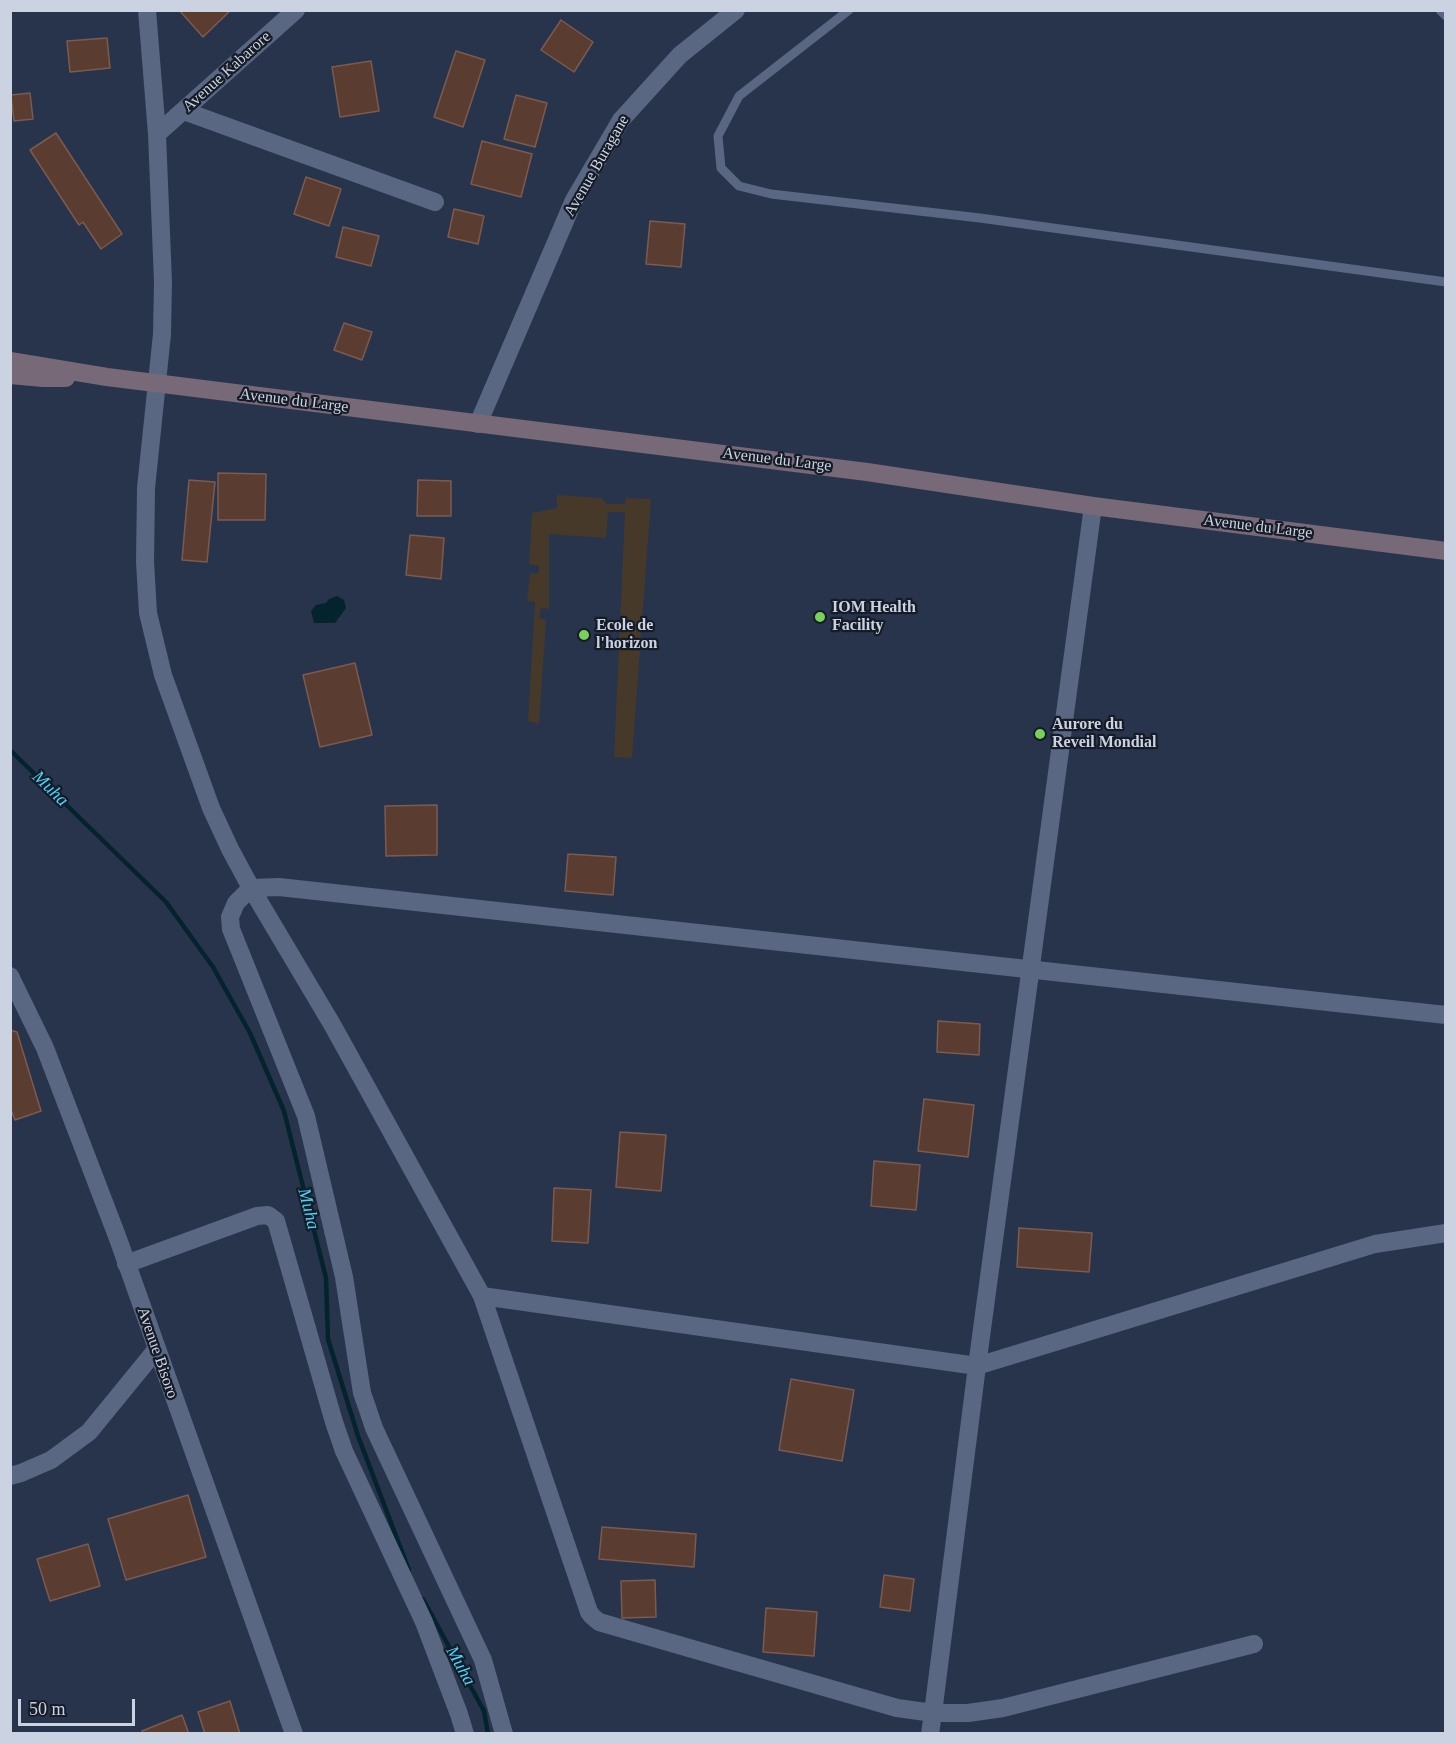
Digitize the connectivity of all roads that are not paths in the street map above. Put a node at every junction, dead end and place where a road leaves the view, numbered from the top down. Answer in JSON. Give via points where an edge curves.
{"nodes":[{"id":1,"x":147,"y":10,"type":"edge"},
{"id":2,"x":296,"y":10,"type":"edge"},
{"id":3,"x":736,"y":10,"type":"edge"},
{"id":4,"x":849,"y":10,"type":"edge"},
{"id":5,"x":1440,"y":10,"type":"edge"},
{"id":6,"x":1446,"y":16,"type":"edge"},
{"id":7,"x":184,"y":111,"type":"junction"},
{"id":8,"x":157,"y":134,"type":"junction"},
{"id":9,"x":435,"y":202,"type":"dead end"},
{"id":10,"x":1446,"y":282,"type":"edge"},
{"id":11,"x":10,"y":361,"type":"edge"},
{"id":12,"x":10,"y":375,"type":"edge"},
{"id":13,"x":107,"y":378,"type":"junction"},
{"id":14,"x":158,"y":383,"type":"junction"},
{"id":15,"x":478,"y":424,"type":"junction"},
{"id":16,"x":1093,"y":506,"type":"junction"},
{"id":17,"x":1446,"y":551,"type":"edge"},
{"id":18,"x":251,"y":888,"type":"junction"},
{"id":19,"x":1030,"y":970,"type":"junction"},
{"id":20,"x":10,"y":976,"type":"edge"},
{"id":21,"x":15,"y":996,"type":"edge"},
{"id":22,"x":1446,"y":1015,"type":"edge"},
{"id":23,"x":1446,"y":1233,"type":"edge"},
{"id":24,"x":126,"y":1264,"type":"junction"},
{"id":25,"x":482,"y":1296,"type":"junction"},
{"id":26,"x":156,"y":1350,"type":"junction"},
{"id":27,"x":977,"y":1366,"type":"junction"},
{"id":28,"x":10,"y":1476,"type":"edge"},
{"id":29,"x":1254,"y":1644,"type":"dead end"},
{"id":30,"x":933,"y":1713,"type":"junction"},
{"id":31,"x":294,"y":1734,"type":"edge"},
{"id":32,"x":465,"y":1734,"type":"edge"},
{"id":33,"x":504,"y":1734,"type":"edge"},
{"id":34,"x":930,"y":1734,"type":"edge"}],
"edges":[{"from":1,"to":8,"type":"street"},
{"from":2,"to":7,"type":"street","name":"Avenue Kabarore"},
{"from":3,"to":15,"type":"street","name":"Avenue Buragane","via":[[680,55],[621,120],[574,200]]},
{"from":4,"to":10,"type":"lane","via":[[739,96],[718,135],[721,168],[739,186],[771,194],[980,218]]},
{"from":5,"to":6,"type":"lane"},
{"from":7,"to":8,"type":"street","name":"Avenue Kabarore"},
{"from":7,"to":9,"type":"street"},
{"from":8,"to":14,"type":"street","via":[[163,282]]},
{"from":11,"to":13,"type":"main road","name":"Avenue du Large"},
{"from":12,"to":13,"type":"main road","name":"Avenue du Large"},
{"from":13,"to":14,"type":"main road","name":"Avenue du Large"},
{"from":14,"to":15,"type":"main road","name":"Avenue du Large"},
{"from":14,"to":18,"type":"street","via":[[146,488],[148,613],[163,675],[211,808]]},
{"from":15,"to":16,"type":"main road","name":"Avenue du Large","via":[[867,472]]},
{"from":16,"to":17,"type":"main road","name":"Avenue du Large"},
{"from":16,"to":19,"type":"street"},
{"from":18,"to":19,"type":"street","via":[[291,888]]},
{"from":18,"to":25,"type":"street","via":[[333,1026]]},
{"from":18,"to":33,"type":"street","via":[[236,903],[230,917],[231,929],[306,1116],[344,1277],[366,1407],[483,1660]]},
{"from":19,"to":22,"type":"street"},
{"from":19,"to":27,"type":"street"},
{"from":20,"to":21,"type":"street","name":"Avenue Bisoro"},
{"from":21,"to":24,"type":"street","name":"Avenue Bisoro","via":[[45,1048]]},
{"from":23,"to":27,"type":"street","via":[[1375,1244]]},
{"from":24,"to":26,"type":"street","name":"Avenue Bisoro"},
{"from":24,"to":32,"type":"street","via":[[257,1216],[268,1215],[276,1221],[344,1451],[424,1622]]},
{"from":25,"to":27,"type":"street"},
{"from":25,"to":30,"type":"street","via":[[589,1612],[595,1619],[897,1708]]},
{"from":26,"to":28,"type":"street","via":[[89,1432],[51,1460]]},
{"from":26,"to":31,"type":"street","name":"Avenue Bisoro"},
{"from":27,"to":30,"type":"street"},
{"from":29,"to":30,"type":"street","via":[[1002,1708]]},
{"from":30,"to":34,"type":"street"}]}
